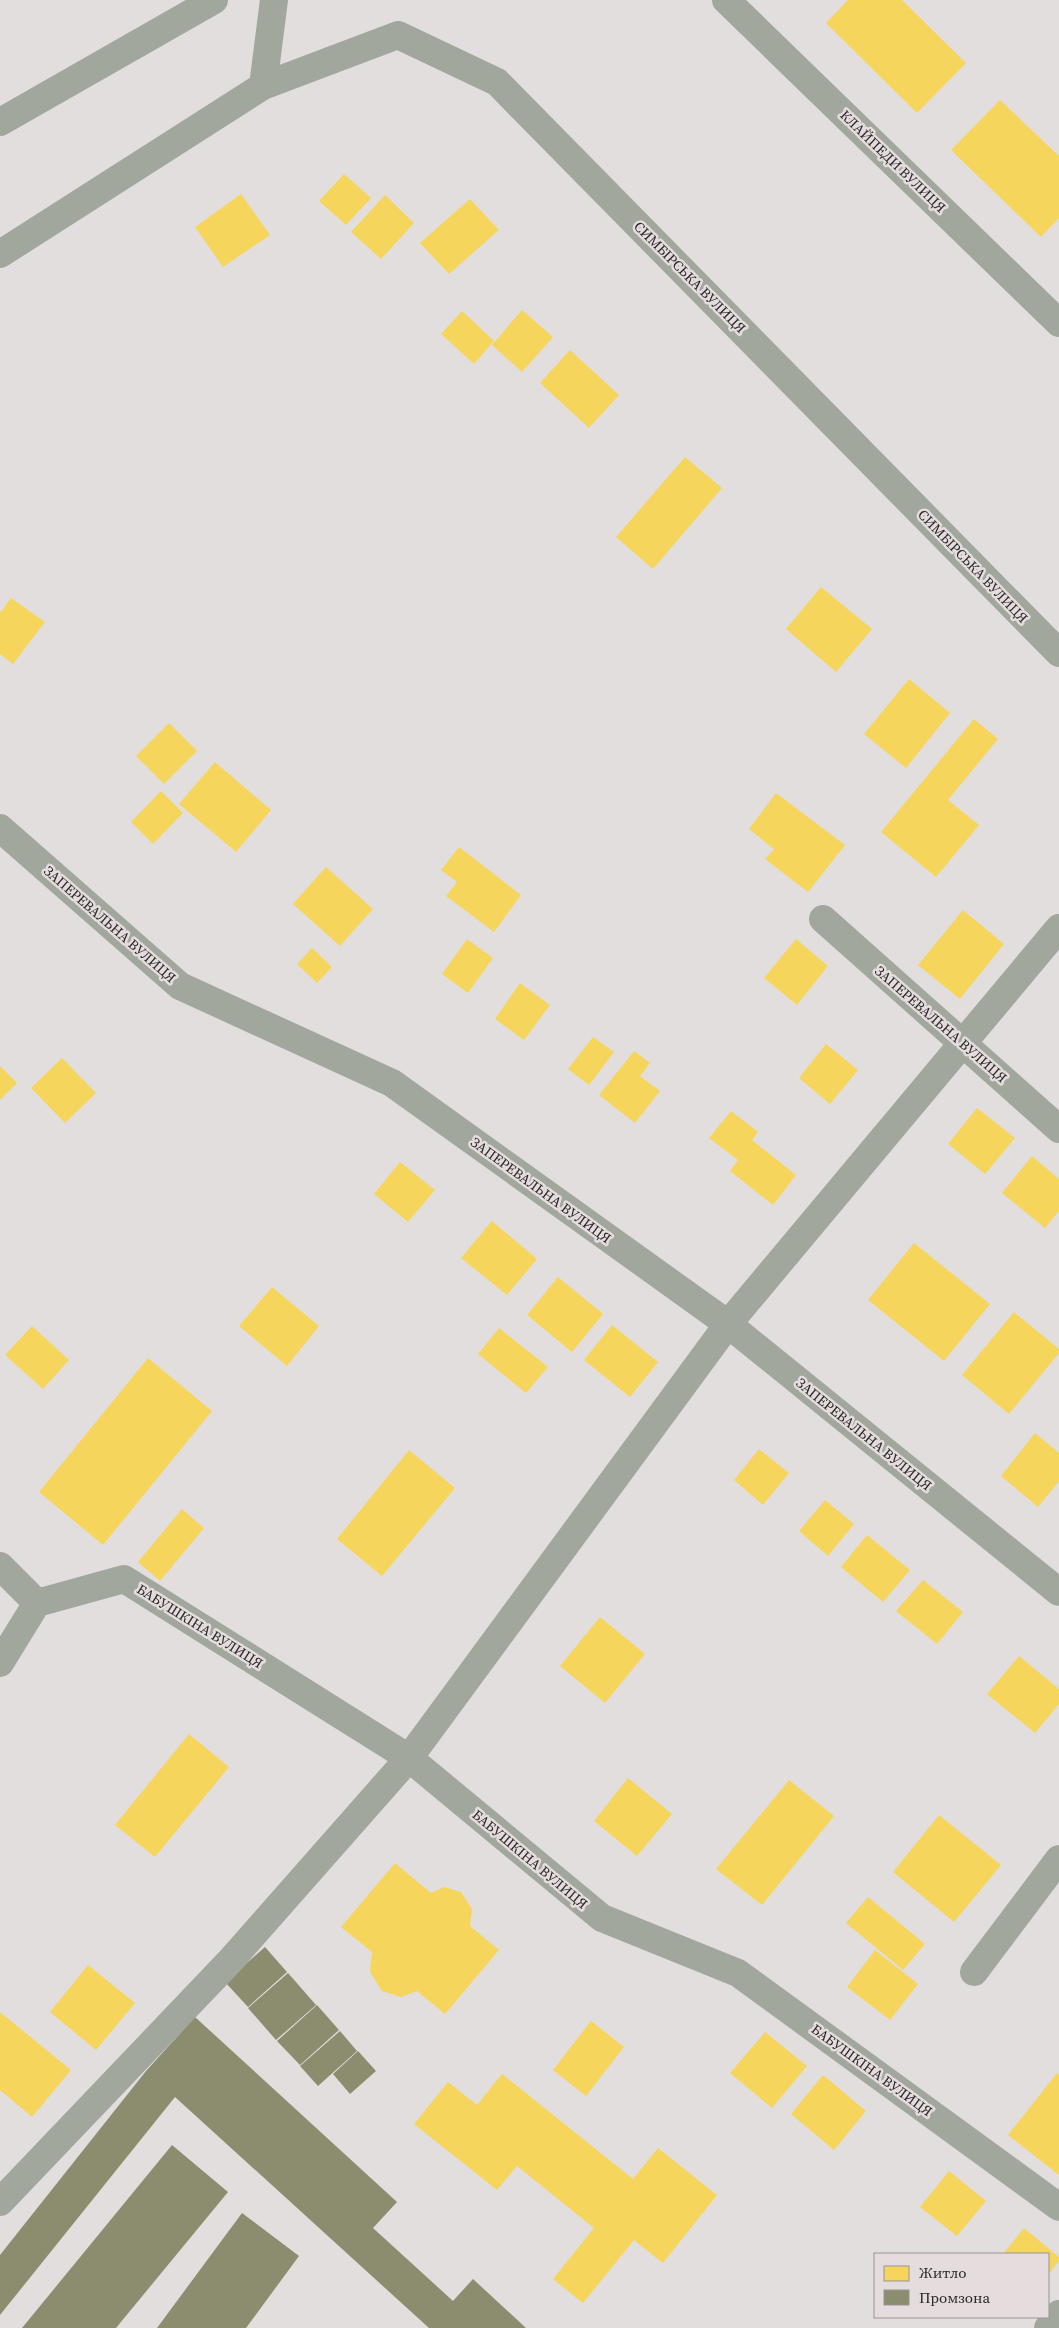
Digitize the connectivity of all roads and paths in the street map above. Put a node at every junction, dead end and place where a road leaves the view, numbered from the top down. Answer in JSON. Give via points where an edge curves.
{"nodes":[{"id":1,"x":214,"y":0,"type":"edge"},
{"id":2,"x":274,"y":0,"type":"edge"},
{"id":3,"x":726,"y":0,"type":"edge"},
{"id":4,"x":263,"y":86,"type":"junction"},
{"id":5,"x":0,"y":122,"type":"edge"},
{"id":6,"x":0,"y":254,"type":"edge"},
{"id":7,"x":1059,"y":323,"type":"edge"},
{"id":8,"x":1059,"y":653,"type":"edge"},
{"id":9,"x":0,"y":828,"type":"edge"},
{"id":10,"x":823,"y":919,"type":"dead end"},
{"id":11,"x":1059,"y":928,"type":"edge"},
{"id":12,"x":963,"y":1043,"type":"junction"},
{"id":13,"x":1059,"y":1129,"type":"edge"},
{"id":14,"x":728,"y":1324,"type":"junction"},
{"id":15,"x":0,"y":1566,"type":"edge"},
{"id":16,"x":1059,"y":1592,"type":"edge"},
{"id":17,"x":37,"y":1603,"type":"junction"},
{"id":18,"x":0,"y":1663,"type":"edge"},
{"id":19,"x":409,"y":1758,"type":"junction"},
{"id":20,"x":1059,"y":1859,"type":"edge"},
{"id":21,"x":974,"y":1972,"type":"dead end"},
{"id":22,"x":0,"y":2202,"type":"edge"},
{"id":23,"x":1059,"y":2207,"type":"edge"},
{"id":24,"x":1059,"y":2314,"type":"edge"},
{"id":25,"x":1048,"y":2328,"type":"edge"}],
"edges":[{"from":1,"to":5,"type":"street"},
{"from":2,"to":4,"type":"street"},
{"from":3,"to":7,"type":"street","name":"КЛАЙПЕДИ ВУЛИЦЯ"},
{"from":4,"to":6,"type":"street","name":"СИМБІРСЬКА ВУЛИЦЯ"},
{"from":4,"to":8,"type":"street","name":"СИМБІРСЬКА ВУЛИЦЯ","via":[[398,35],[497,82]]},
{"from":9,"to":14,"type":"street","name":"ЗАПЕРЕВАЛЬНА ВУЛИЦЯ","via":[[180,986],[392,1083]]},
{"from":10,"to":12,"type":"street","name":"ЗАПЕРЕВАЛЬНА ВУЛИЦЯ"},
{"from":11,"to":12,"type":"street"},
{"from":12,"to":13,"type":"street","name":"ЗАПЕРЕВАЛЬНА ВУЛИЦЯ"},
{"from":12,"to":14,"type":"street"},
{"from":14,"to":16,"type":"street","name":"ЗАПЕРЕВАЛЬНА ВУЛИЦЯ"},
{"from":14,"to":19,"type":"street"},
{"from":15,"to":17,"type":"street"},
{"from":17,"to":18,"type":"street"},
{"from":17,"to":19,"type":"street","name":"БАБУШКІНА ВУЛИЦЯ","via":[[124,1579]]},
{"from":19,"to":22,"type":"street","via":[[231,1960]]},
{"from":19,"to":23,"type":"street","name":"БАБУШКІНА ВУЛИЦЯ","via":[[602,1918],[738,1973]]},
{"from":20,"to":21,"type":"street"},
{"from":24,"to":25,"type":"street"}]}
